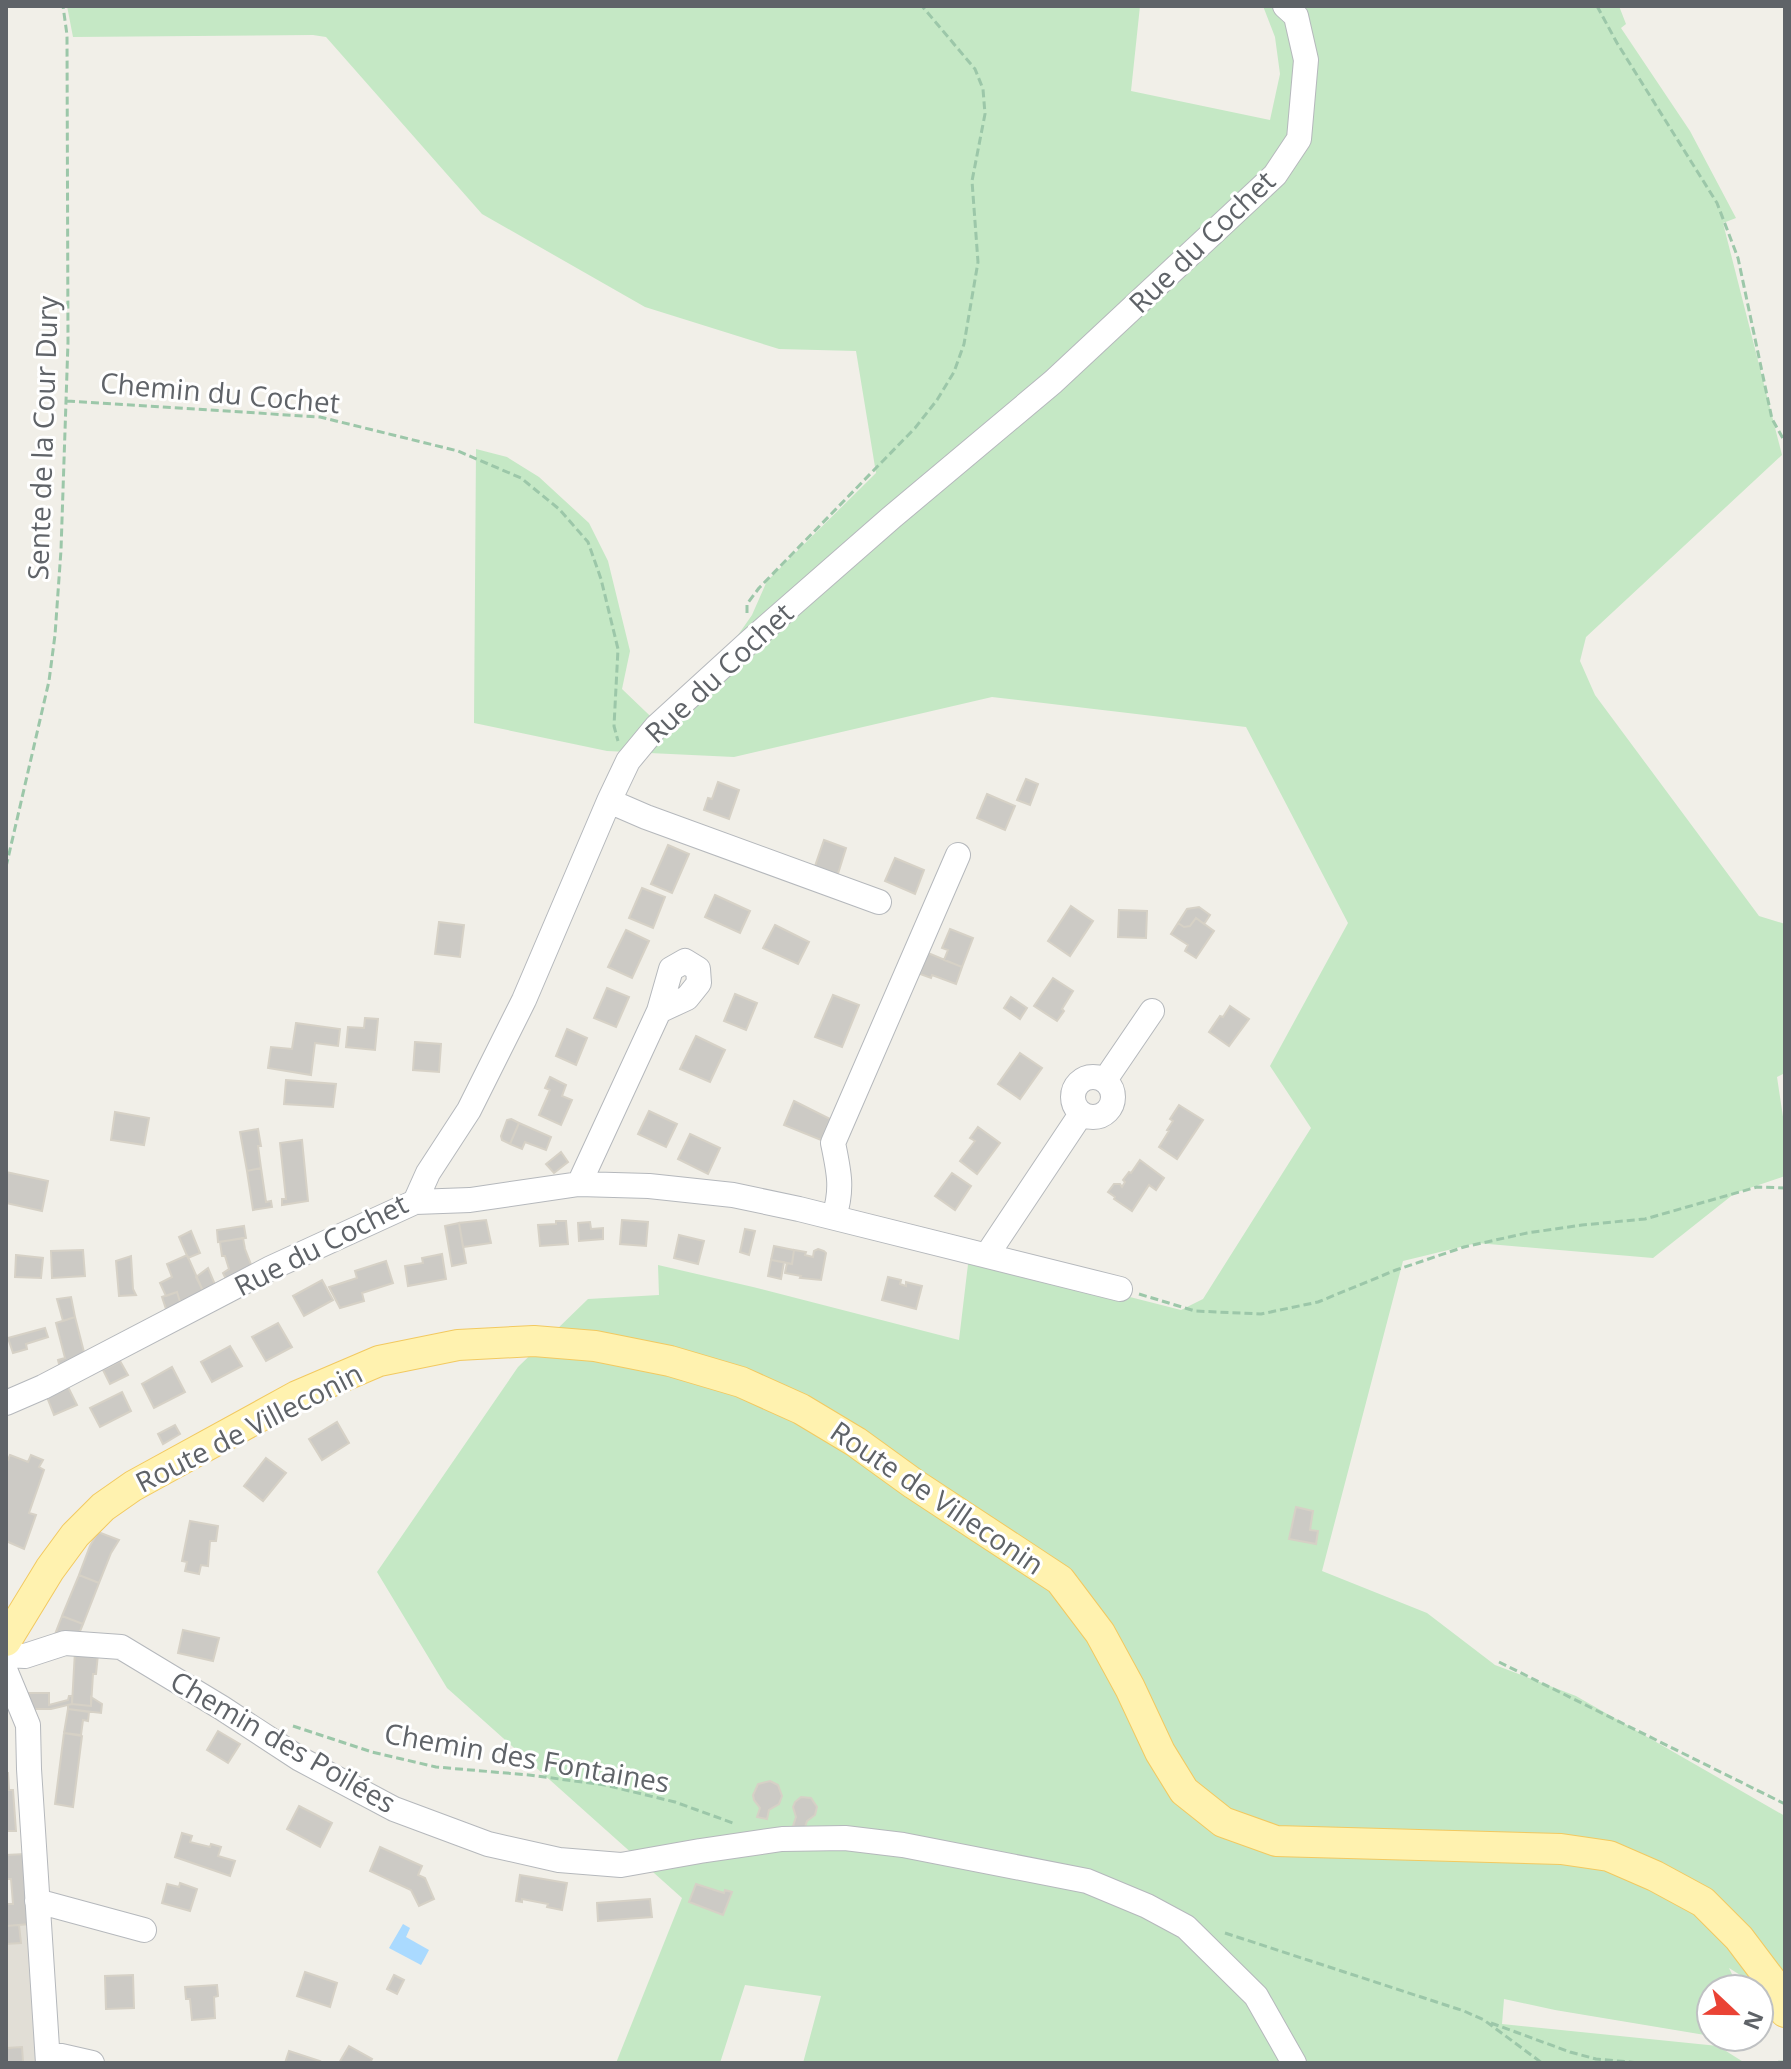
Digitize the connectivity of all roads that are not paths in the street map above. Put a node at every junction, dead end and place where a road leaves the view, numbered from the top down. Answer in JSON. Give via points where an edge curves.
{"nodes":[{"id":1,"x":1285,"y":6,"type":"edge"},
{"id":2,"x":609,"y":801,"type":"junction"},
{"id":3,"x":958,"y":855,"type":"dead end"},
{"id":4,"x":879,"y":902,"type":"dead end"},
{"id":5,"x":659,"y":1011,"type":"dead end"},
{"id":6,"x":1152,"y":1011,"type":"dead end"},
{"id":7,"x":579,"y":1184,"type":"junction"},
{"id":8,"x":415,"y":1202,"type":"junction"},
{"id":9,"x":834,"y":1217,"type":"junction"},
{"id":10,"x":987,"y":1255,"type":"junction"},
{"id":11,"x":1120,"y":1289,"type":"road end"},
{"id":12,"x":6,"y":1403,"type":"edge"},
{"id":13,"x":6,"y":1641,"type":"edge"},
{"id":14,"x":6,"y":1655,"type":"edge"},
{"id":15,"x":6,"y":1672,"type":"edge"},
{"id":16,"x":37,"y":1901,"type":"junction"},
{"id":17,"x":144,"y":1930,"type":"dead end"},
{"id":18,"x":1785,"y":2012,"type":"edge"},
{"id":19,"x":48,"y":2058,"type":"edge"},
{"id":20,"x":92,"y":2063,"type":"edge"},
{"id":21,"x":1294,"y":2063,"type":"edge"}],
"edges":[{"from":1,"to":2,"type":"street","name":"Rue du Cochet","via":[[1296,16],[1306,60],[1299,139],[1275,175],[1053,382],[657,726],[628,761]]},
{"from":2,"to":4,"type":"street"},
{"from":2,"to":8,"type":"street","name":"Rue du Cochet","via":[[524,1000]]},
{"from":3,"to":9,"type":"street","via":[[833,1143],[840,1198]]},
{"from":5,"to":7,"type":"street"},
{"from":6,"to":10,"type":"street","via":[[1105,1080],[1091,1077],[1079,1083],[1074,1102],[1081,1114]]},
{"from":7,"to":8,"type":"street","via":[[470,1200]]},
{"from":7,"to":9,"type":"street","via":[[733,1195]]},
{"from":8,"to":12,"type":"street","name":"Rue du Cochet","via":[[271,1268]]},
{"from":9,"to":10,"type":"street"},
{"from":10,"to":11,"type":"street"},
{"from":13,"to":18,"type":"main road","name":"Route de Villeconin","via":[[50,1569],[103,1507],[297,1396],[379,1361],[458,1345],[534,1341],[670,1361],[741,1382],[801,1409],[1060,1580],[1100,1633],[1184,1791],[1223,1822],[1276,1841],[1561,1849],[1609,1856],[1703,1902],[1773,1983]]},
{"from":14,"to":21,"type":"street","name":"Chemin des Poilées","via":[[25,1656],[65,1643],[121,1647],[300,1759],[394,1809],[488,1844],[559,1860],[621,1865],[782,1839],[845,1838],[1087,1881],[1186,1927],[1256,1996]]},
{"from":15,"to":16,"type":"street","via":[[28,1725]]},
{"from":16,"to":17,"type":"street"},
{"from":16,"to":19,"type":"street"},
{"from":19,"to":20,"type":"street"}]}
